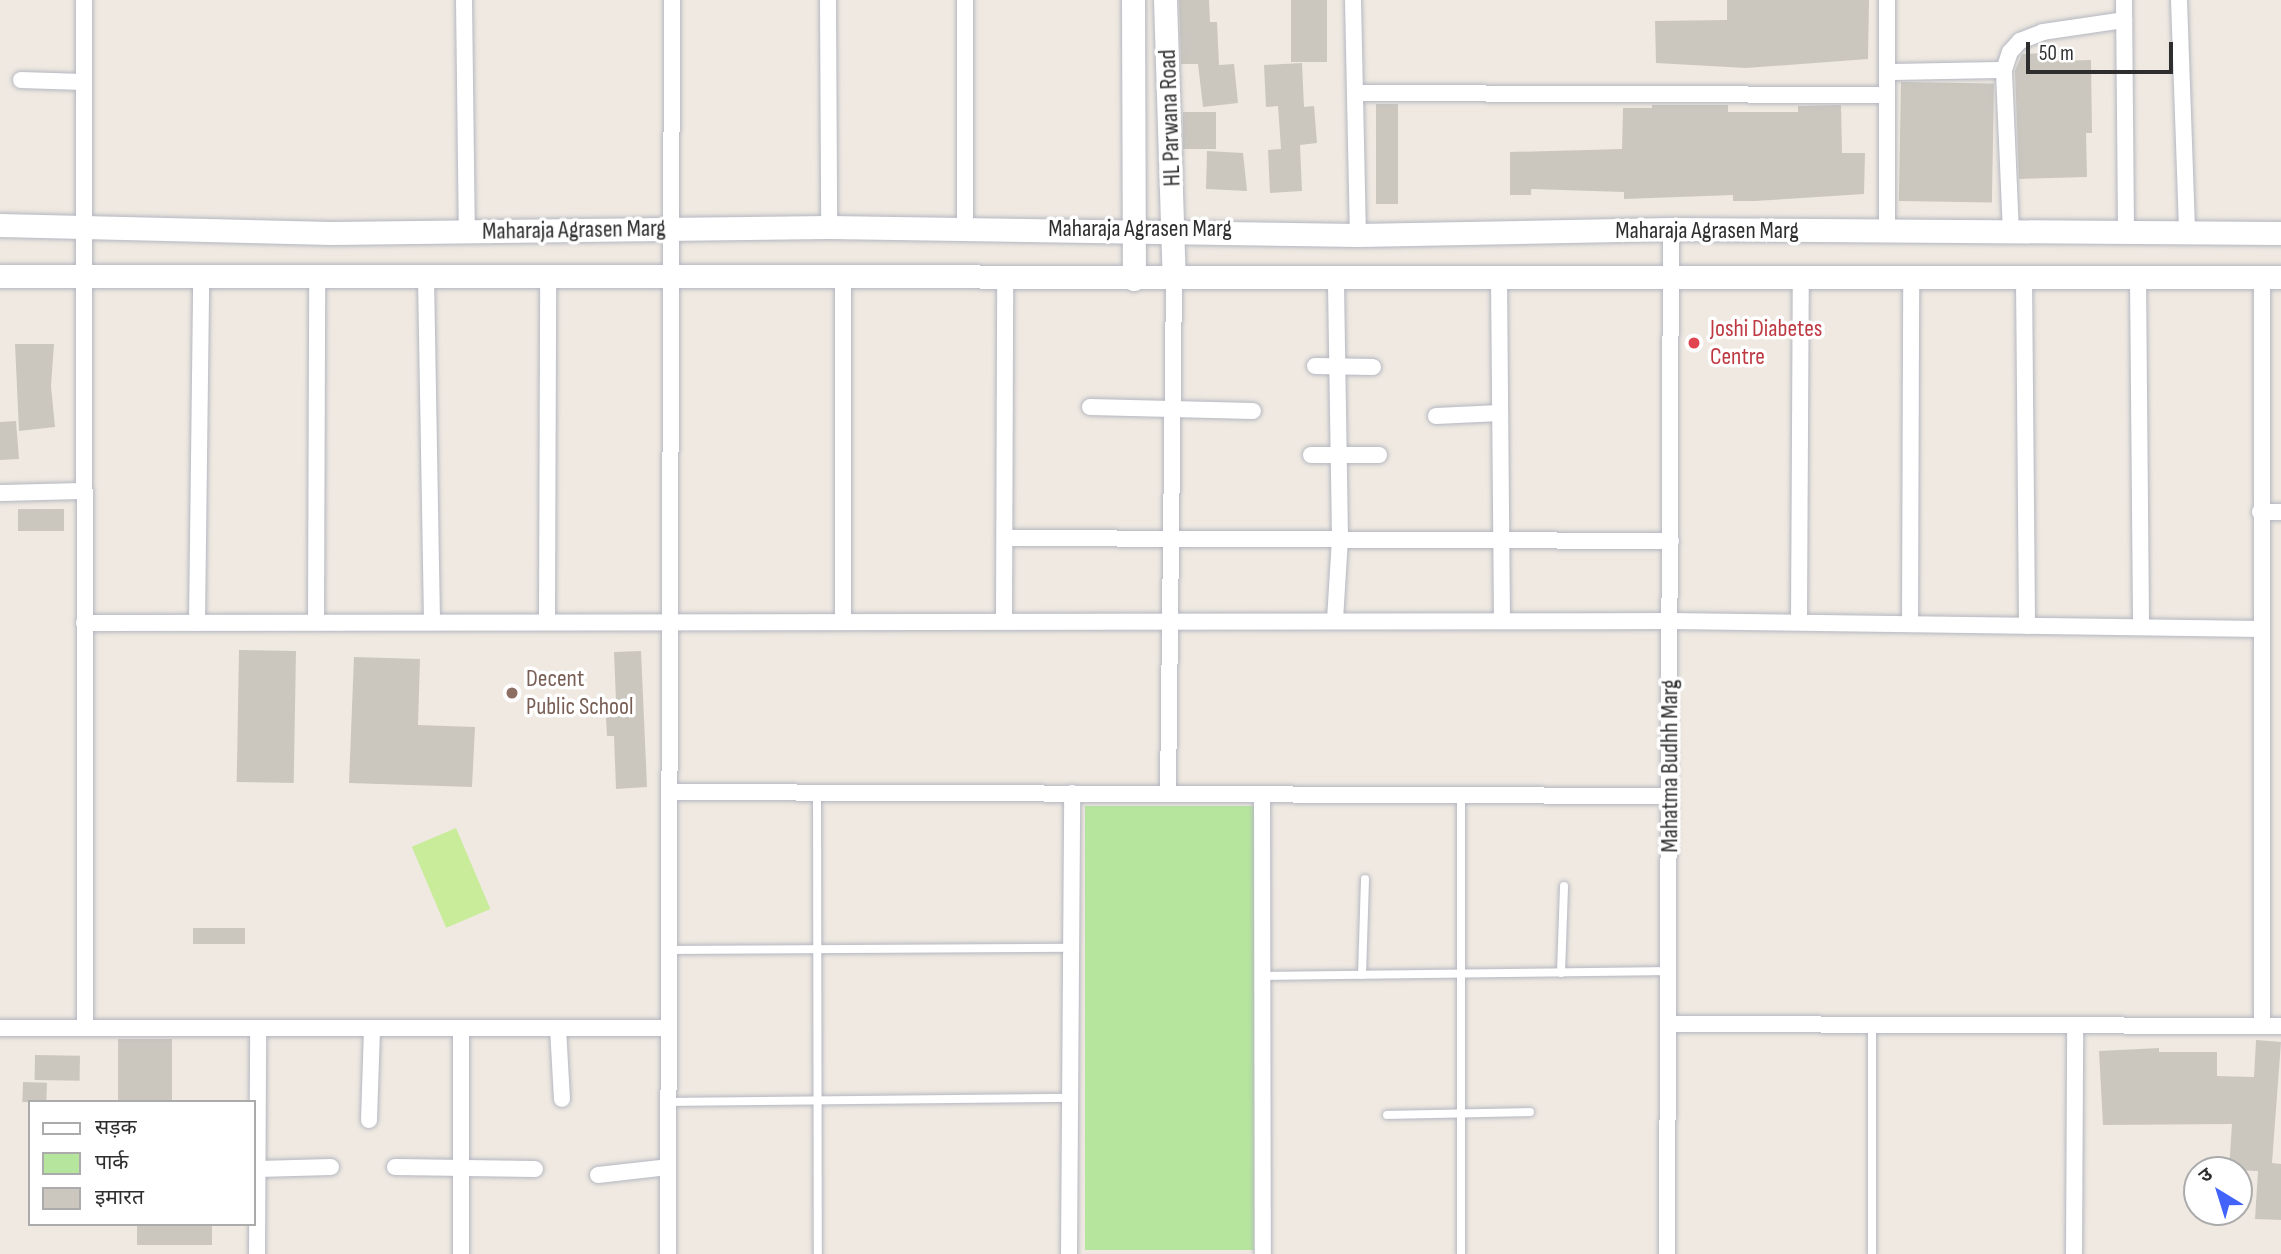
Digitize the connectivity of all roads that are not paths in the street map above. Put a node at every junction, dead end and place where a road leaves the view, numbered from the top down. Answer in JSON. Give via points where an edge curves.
{"nodes":[{"id":1,"x":83,"y":0,"type":"edge"},
{"id":2,"x":464,"y":0,"type":"edge"},
{"id":3,"x":672,"y":0,"type":"edge"},
{"id":4,"x":828,"y":0,"type":"edge"},
{"id":5,"x":965,"y":0,"type":"edge"},
{"id":6,"x":1133,"y":0,"type":"edge"},
{"id":7,"x":1165,"y":0,"type":"edge"},
{"id":8,"x":1353,"y":0,"type":"edge"},
{"id":9,"x":1887,"y":0,"type":"edge"},
{"id":10,"x":2124,"y":0,"type":"edge"},
{"id":11,"x":2179,"y":0,"type":"edge"},
{"id":12,"x":2124,"y":20,"type":"junction"},
{"id":13,"x":2004,"y":71,"type":"junction"},
{"id":14,"x":1887,"y":72,"type":"junction"},
{"id":15,"x":21,"y":80,"type":"dead end"},
{"id":16,"x":83,"y":82,"type":"junction"},
{"id":17,"x":1355,"y":93,"type":"junction"},
{"id":18,"x":1887,"y":96,"type":"junction"},
{"id":19,"x":0,"y":225,"type":"edge"},
{"id":20,"x":82,"y":225,"type":"junction"},
{"id":21,"x":829,"y":227,"type":"junction"},
{"id":22,"x":965,"y":227,"type":"junction"},
{"id":23,"x":672,"y":229,"type":"junction"},
{"id":24,"x":1671,"y":229,"type":"junction"},
{"id":25,"x":1134,"y":230,"type":"junction"},
{"id":26,"x":467,"y":231,"type":"junction"},
{"id":27,"x":1175,"y":231,"type":"junction"},
{"id":28,"x":1887,"y":233,"type":"junction"},
{"id":29,"x":2011,"y":233,"type":"junction"},
{"id":30,"x":2126,"y":233,"type":"junction"},
{"id":31,"x":2187,"y":233,"type":"junction"},
{"id":32,"x":2281,"y":233,"type":"edge"},
{"id":33,"x":1358,"y":234,"type":"junction"},
{"id":34,"x":0,"y":276,"type":"edge"},
{"id":35,"x":83,"y":276,"type":"junction"},
{"id":36,"x":201,"y":276,"type":"junction"},
{"id":37,"x":317,"y":276,"type":"junction"},
{"id":38,"x":426,"y":276,"type":"junction"},
{"id":39,"x":548,"y":277,"type":"junction"},
{"id":40,"x":670,"y":277,"type":"junction"},
{"id":41,"x":2024,"y":277,"type":"junction"},
{"id":42,"x":2138,"y":277,"type":"junction"},
{"id":43,"x":2272,"y":277,"type":"edge"},
{"id":44,"x":843,"y":278,"type":"junction"},
{"id":45,"x":1005,"y":278,"type":"junction"},
{"id":46,"x":1336,"y":278,"type":"junction"},
{"id":47,"x":1499,"y":278,"type":"junction"},
{"id":48,"x":1672,"y":278,"type":"junction"},
{"id":49,"x":1801,"y":278,"type":"junction"},
{"id":50,"x":1911,"y":278,"type":"junction"},
{"id":51,"x":1134,"y":279,"type":"junction"},
{"id":52,"x":1174,"y":279,"type":"junction"},
{"id":53,"x":1315,"y":366,"type":"dead end"},
{"id":54,"x":1337,"y":366,"type":"junction"},
{"id":55,"x":1373,"y":366,"type":"dead end"},
{"id":56,"x":1090,"y":407,"type":"dead end"},
{"id":57,"x":1173,"y":409,"type":"junction"},
{"id":58,"x":1253,"y":411,"type":"dead end"},
{"id":59,"x":1500,"y":413,"type":"junction"},
{"id":60,"x":1436,"y":415,"type":"dead end"},
{"id":61,"x":1311,"y":455,"type":"dead end"},
{"id":62,"x":1339,"y":455,"type":"junction"},
{"id":63,"x":1379,"y":455,"type":"dead end"},
{"id":64,"x":83,"y":491,"type":"junction"},
{"id":65,"x":0,"y":493,"type":"edge"},
{"id":66,"x":2260,"y":512,"type":"junction"},
{"id":67,"x":2281,"y":512,"type":"edge"},
{"id":68,"x":1501,"y":537,"type":"junction"},
{"id":69,"x":1005,"y":538,"type":"junction"},
{"id":70,"x":1171,"y":538,"type":"junction"},
{"id":71,"x":1340,"y":538,"type":"junction"},
{"id":72,"x":1671,"y":541,"type":"junction"},
{"id":73,"x":547,"y":620,"type":"junction"},
{"id":74,"x":670,"y":620,"type":"junction"},
{"id":75,"x":843,"y":620,"type":"junction"},
{"id":76,"x":1004,"y":620,"type":"junction"},
{"id":77,"x":1170,"y":620,"type":"junction"},
{"id":78,"x":1335,"y":620,"type":"junction"},
{"id":79,"x":1502,"y":620,"type":"junction"},
{"id":80,"x":432,"y":621,"type":"junction"},
{"id":81,"x":1670,"y":621,"type":"junction"},
{"id":82,"x":316,"y":622,"type":"junction"},
{"id":83,"x":1799,"y":622,"type":"junction"},
{"id":84,"x":84,"y":623,"type":"junction"},
{"id":85,"x":197,"y":623,"type":"junction"},
{"id":86,"x":1910,"y":624,"type":"junction"},
{"id":87,"x":2027,"y":626,"type":"junction"},
{"id":88,"x":2141,"y":627,"type":"junction"},
{"id":89,"x":2262,"y":629,"type":"junction"},
{"id":90,"x":669,"y":792,"type":"junction"},
{"id":91,"x":817,"y":792,"type":"junction"},
{"id":92,"x":1072,"y":793,"type":"junction"},
{"id":93,"x":1168,"y":794,"type":"junction"},
{"id":94,"x":1262,"y":794,"type":"junction"},
{"id":95,"x":1461,"y":795,"type":"junction"},
{"id":96,"x":1669,"y":796,"type":"junction"},
{"id":97,"x":1365,"y":879,"type":"dead end"},
{"id":98,"x":1564,"y":886,"type":"dead end"},
{"id":99,"x":1071,"y":948,"type":"junction"},
{"id":100,"x":817,"y":949,"type":"junction"},
{"id":101,"x":668,"y":950,"type":"junction"},
{"id":102,"x":1669,"y":971,"type":"junction"},
{"id":103,"x":1562,"y":973,"type":"junction"},
{"id":104,"x":1461,"y":974,"type":"junction"},
{"id":105,"x":1362,"y":975,"type":"junction"},
{"id":106,"x":1263,"y":976,"type":"junction"},
{"id":107,"x":1668,"y":1024,"type":"junction"},
{"id":108,"x":1872,"y":1025,"type":"junction"},
{"id":109,"x":2075,"y":1025,"type":"junction"},
{"id":110,"x":2262,"y":1026,"type":"junction"},
{"id":111,"x":2281,"y":1026,"type":"edge"},
{"id":112,"x":0,"y":1028,"type":"edge"},
{"id":113,"x":85,"y":1028,"type":"junction"},
{"id":114,"x":258,"y":1028,"type":"junction"},
{"id":115,"x":372,"y":1028,"type":"junction"},
{"id":116,"x":461,"y":1028,"type":"junction"},
{"id":117,"x":558,"y":1028,"type":"junction"},
{"id":118,"x":668,"y":1028,"type":"junction"},
{"id":119,"x":1070,"y":1098,"type":"junction"},
{"id":120,"x":562,"y":1099,"type":"dead end"},
{"id":121,"x":818,"y":1100,"type":"junction"},
{"id":122,"x":668,"y":1102,"type":"junction"},
{"id":123,"x":1530,"y":1112,"type":"dead end"},
{"id":124,"x":1461,"y":1114,"type":"junction"},
{"id":125,"x":1387,"y":1115,"type":"dead end"},
{"id":126,"x":369,"y":1120,"type":"dead end"},
{"id":127,"x":331,"y":1167,"type":"dead end"},
{"id":128,"x":395,"y":1167,"type":"dead end"},
{"id":129,"x":668,"y":1167,"type":"junction"},
{"id":130,"x":461,"y":1168,"type":"junction"},
{"id":131,"x":258,"y":1169,"type":"junction"},
{"id":132,"x":535,"y":1169,"type":"dead end"},
{"id":133,"x":598,"y":1175,"type":"dead end"},
{"id":134,"x":257,"y":1254,"type":"edge"},
{"id":135,"x":461,"y":1254,"type":"edge"},
{"id":136,"x":668,"y":1254,"type":"edge"},
{"id":137,"x":818,"y":1254,"type":"edge"},
{"id":138,"x":1069,"y":1254,"type":"edge"},
{"id":139,"x":1263,"y":1254,"type":"edge"},
{"id":140,"x":1461,"y":1254,"type":"edge"},
{"id":141,"x":1667,"y":1254,"type":"edge"},
{"id":142,"x":1872,"y":1254,"type":"edge"},
{"id":143,"x":2074,"y":1254,"type":"edge"}],
"edges":[{"from":1,"to":16,"type":"street"},
{"from":2,"to":26,"type":"street"},
{"from":3,"to":23,"type":"street"},
{"from":4,"to":21,"type":"street"},
{"from":5,"to":22,"type":"street"},
{"from":6,"to":25,"type":"street","name":"HL Parwana Road"},
{"from":7,"to":27,"type":"street","name":"HL Parwana Road"},
{"from":8,"to":17,"type":"street"},
{"from":9,"to":14,"type":"street"},
{"from":10,"to":12,"type":"street"},
{"from":11,"to":31,"type":"street"},
{"from":12,"to":13,"type":"street","via":[[2043,32],[2020,41],[2010,52]]},
{"from":12,"to":30,"type":"street"},
{"from":13,"to":14,"type":"street"},
{"from":13,"to":29,"type":"street"},
{"from":14,"to":18,"type":"street"},
{"from":15,"to":16,"type":"street"},
{"from":16,"to":20,"type":"street"},
{"from":17,"to":18,"type":"street"},
{"from":17,"to":33,"type":"street"},
{"from":18,"to":28,"type":"street"},
{"from":19,"to":20,"type":"street","name":"Maharaja Agrasen Marg"},
{"from":20,"to":26,"type":"street","name":"Maharaja Agrasen Marg","via":[[331,233]]},
{"from":20,"to":35,"type":"street"},
{"from":21,"to":22,"type":"street","name":"Maharaja Agrasen Marg"},
{"from":21,"to":23,"type":"street","name":"Maharaja Agrasen Marg"},
{"from":22,"to":25,"type":"street","name":"Maharaja Agrasen Marg"},
{"from":23,"to":26,"type":"street","name":"Maharaja Agrasen Marg"},
{"from":23,"to":40,"type":"street"},
{"from":24,"to":28,"type":"street","name":"Maharaja Agrasen Marg"},
{"from":24,"to":33,"type":"street","name":"Maharaja Agrasen Marg"},
{"from":24,"to":48,"type":"street","name":"Mahatma Budhh Marg"},
{"from":25,"to":27,"type":"street","name":"Maharaja Agrasen Marg"},
{"from":25,"to":51,"type":"street","name":"HL Parwana Road"},
{"from":27,"to":33,"type":"street","name":"Maharaja Agrasen Marg"},
{"from":27,"to":52,"type":"street","name":"HL Parwana Road"},
{"from":28,"to":29,"type":"street","name":"Maharaja Agrasen Marg"},
{"from":29,"to":30,"type":"street","name":"Maharaja Agrasen Marg"},
{"from":30,"to":31,"type":"street","name":"Maharaja Agrasen Marg"},
{"from":31,"to":32,"type":"street","name":"Maharaja Agrasen Marg"},
{"from":34,"to":35,"type":"street","name":"Maharaja Agrasen Marg"},
{"from":35,"to":36,"type":"street","name":"Maharaja Agrasen Marg"},
{"from":35,"to":64,"type":"street"},
{"from":36,"to":37,"type":"street","name":"Maharaja Agrasen Marg"},
{"from":36,"to":85,"type":"street"},
{"from":37,"to":38,"type":"street","name":"Maharaja Agrasen Marg"},
{"from":37,"to":82,"type":"street"},
{"from":38,"to":39,"type":"street","name":"Maharaja Agrasen Marg"},
{"from":38,"to":80,"type":"street"},
{"from":39,"to":40,"type":"street","name":"Maharaja Agrasen Marg"},
{"from":39,"to":73,"type":"street"},
{"from":40,"to":44,"type":"street","name":"Maharaja Agrasen Marg"},
{"from":40,"to":74,"type":"street"},
{"from":41,"to":42,"type":"street","name":"Maharaja Agrasen Marg"},
{"from":41,"to":50,"type":"street","name":"Maharaja Agrasen Marg"},
{"from":41,"to":87,"type":"street"},
{"from":42,"to":43,"type":"street","name":"Maharaja Agrasen Marg"},
{"from":42,"to":88,"type":"street"},
{"from":43,"to":66,"type":"street"},
{"from":44,"to":45,"type":"street","name":"Maharaja Agrasen Marg"},
{"from":44,"to":75,"type":"street"},
{"from":45,"to":51,"type":"street","name":"Maharaja Agrasen Marg"},
{"from":45,"to":69,"type":"street"},
{"from":46,"to":47,"type":"street","name":"Maharaja Agrasen Marg"},
{"from":46,"to":52,"type":"street","name":"Maharaja Agrasen Marg"},
{"from":46,"to":54,"type":"street"},
{"from":47,"to":48,"type":"street","name":"Maharaja Agrasen Marg"},
{"from":47,"to":59,"type":"street"},
{"from":48,"to":49,"type":"street","name":"Maharaja Agrasen Marg"},
{"from":48,"to":72,"type":"street","name":"Mahatma Budhh Marg"},
{"from":49,"to":50,"type":"street","name":"Maharaja Agrasen Marg"},
{"from":49,"to":83,"type":"street"},
{"from":50,"to":86,"type":"street"},
{"from":51,"to":52,"type":"street","name":"Maharaja Agrasen Marg"},
{"from":52,"to":57,"type":"street"},
{"from":53,"to":54,"type":"street"},
{"from":54,"to":55,"type":"street"},
{"from":54,"to":62,"type":"street"},
{"from":56,"to":57,"type":"street"},
{"from":57,"to":58,"type":"street"},
{"from":57,"to":70,"type":"street"},
{"from":59,"to":60,"type":"street"},
{"from":59,"to":68,"type":"street"},
{"from":61,"to":62,"type":"street"},
{"from":62,"to":63,"type":"street"},
{"from":62,"to":71,"type":"street"},
{"from":64,"to":65,"type":"street"},
{"from":64,"to":84,"type":"street"},
{"from":66,"to":67,"type":"street"},
{"from":66,"to":89,"type":"street"},
{"from":68,"to":71,"type":"street"},
{"from":68,"to":72,"type":"street"},
{"from":68,"to":79,"type":"street"},
{"from":69,"to":70,"type":"street"},
{"from":69,"to":76,"type":"street"},
{"from":70,"to":71,"type":"street"},
{"from":70,"to":77,"type":"street"},
{"from":71,"to":78,"type":"street"},
{"from":72,"to":81,"type":"street","name":"Mahatma Budhh Marg"},
{"from":73,"to":74,"type":"street"},
{"from":73,"to":80,"type":"street"},
{"from":74,"to":75,"type":"street"},
{"from":74,"to":90,"type":"street"},
{"from":75,"to":76,"type":"street"},
{"from":76,"to":77,"type":"street"},
{"from":77,"to":78,"type":"street"},
{"from":77,"to":93,"type":"street"},
{"from":78,"to":79,"type":"street"},
{"from":79,"to":81,"type":"street"},
{"from":80,"to":82,"type":"street"},
{"from":81,"to":83,"type":"street"},
{"from":81,"to":96,"type":"street","name":"Mahatma Budhh Marg"},
{"from":82,"to":85,"type":"street"},
{"from":83,"to":86,"type":"street"},
{"from":84,"to":85,"type":"street"},
{"from":84,"to":113,"type":"street"},
{"from":86,"to":87,"type":"street"},
{"from":87,"to":88,"type":"street"},
{"from":88,"to":89,"type":"street"},
{"from":89,"to":110,"type":"street"},
{"from":90,"to":91,"type":"street"},
{"from":90,"to":101,"type":"street"},
{"from":91,"to":92,"type":"street"},
{"from":91,"to":100,"type":"lane"},
{"from":92,"to":93,"type":"street"},
{"from":92,"to":99,"type":"street"},
{"from":93,"to":94,"type":"street"},
{"from":94,"to":95,"type":"street"},
{"from":94,"to":106,"type":"street"},
{"from":95,"to":96,"type":"street"},
{"from":95,"to":104,"type":"lane"},
{"from":96,"to":102,"type":"street","name":"Mahatma Budhh Marg"},
{"from":97,"to":105,"type":"lane"},
{"from":98,"to":103,"type":"lane"},
{"from":99,"to":100,"type":"lane"},
{"from":99,"to":119,"type":"street"},
{"from":100,"to":101,"type":"lane"},
{"from":100,"to":121,"type":"lane"},
{"from":101,"to":118,"type":"street"},
{"from":102,"to":103,"type":"lane"},
{"from":102,"to":107,"type":"street","name":"Mahatma Budhh Marg"},
{"from":103,"to":104,"type":"lane"},
{"from":104,"to":105,"type":"lane"},
{"from":104,"to":124,"type":"lane"},
{"from":105,"to":106,"type":"lane"},
{"from":106,"to":139,"type":"street"},
{"from":107,"to":108,"type":"street"},
{"from":107,"to":141,"type":"street","name":"Mahatma Budhh Marg"},
{"from":108,"to":109,"type":"street"},
{"from":108,"to":142,"type":"lane"},
{"from":109,"to":110,"type":"street"},
{"from":109,"to":143,"type":"street"},
{"from":110,"to":111,"type":"street"},
{"from":112,"to":113,"type":"street"},
{"from":113,"to":114,"type":"street"},
{"from":114,"to":115,"type":"street"},
{"from":114,"to":131,"type":"street"},
{"from":115,"to":116,"type":"street"},
{"from":115,"to":126,"type":"street"},
{"from":116,"to":117,"type":"street"},
{"from":116,"to":130,"type":"street"},
{"from":117,"to":118,"type":"street"},
{"from":117,"to":120,"type":"street"},
{"from":118,"to":122,"type":"street"},
{"from":119,"to":121,"type":"lane"},
{"from":119,"to":138,"type":"street"},
{"from":121,"to":122,"type":"lane"},
{"from":121,"to":137,"type":"lane"},
{"from":122,"to":129,"type":"street"},
{"from":123,"to":124,"type":"lane"},
{"from":124,"to":125,"type":"lane"},
{"from":124,"to":140,"type":"lane"},
{"from":127,"to":131,"type":"street"},
{"from":128,"to":130,"type":"street"},
{"from":129,"to":133,"type":"street"},
{"from":129,"to":136,"type":"street"},
{"from":130,"to":132,"type":"street"},
{"from":130,"to":135,"type":"street"},
{"from":131,"to":134,"type":"street"}]}
